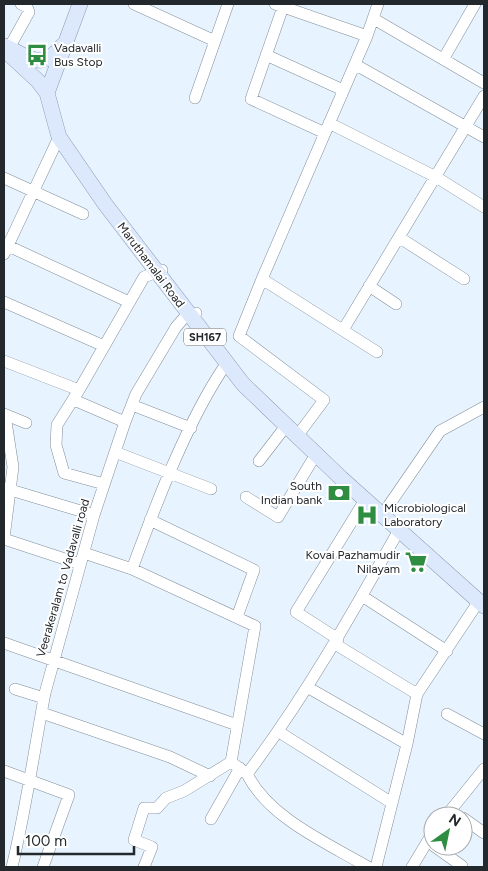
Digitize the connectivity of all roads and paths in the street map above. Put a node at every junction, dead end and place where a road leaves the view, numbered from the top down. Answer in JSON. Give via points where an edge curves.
{"nodes":[{"id":1,"x":21,"y":4,"type":"edge"},
{"id":2,"x":80,"y":4,"type":"edge"},
{"id":3,"x":87,"y":4,"type":"edge"},
{"id":4,"x":134,"y":4,"type":"edge"},
{"id":5,"x":228,"y":4,"type":"edge"},
{"id":6,"x":378,"y":4,"type":"edge"},
{"id":7,"x":475,"y":4,"type":"edge"},
{"id":8,"x":281,"y":5,"type":"edge"},
{"id":9,"x":157,"y":9,"type":"edge"},
{"id":10,"x":484,"y":9,"type":"edge"},
{"id":11,"x":374,"y":18,"type":"junction"},
{"id":12,"x":367,"y":36,"type":"junction"},
{"id":13,"x":67,"y":40,"type":"junction"},
{"id":14,"x":215,"y":41,"type":"junction"},
{"id":15,"x":5,"y":50,"type":"edge"},
{"id":16,"x":266,"y":55,"type":"junction"},
{"id":17,"x":68,"y":56,"type":"junction"},
{"id":18,"x":444,"y":58,"type":"junction"},
{"id":19,"x":37,"y":61,"type":"junction"},
{"id":20,"x":356,"y":65,"type":"junction"},
{"id":21,"x":53,"y":80,"type":"junction"},
{"id":22,"x":484,"y":83,"type":"edge"},
{"id":23,"x":343,"y":90,"type":"junction"},
{"id":24,"x":484,"y":96,"type":"edge"},
{"id":25,"x":195,"y":98,"type":"dead end"},
{"id":26,"x":466,"y":126,"type":"junction"},
{"id":27,"x":327,"y":128,"type":"junction"},
{"id":28,"x":59,"y":137,"type":"junction"},
{"id":29,"x":484,"y":137,"type":"edge"},
{"id":30,"x":4,"y":178,"type":"edge"},
{"id":31,"x":436,"y":178,"type":"junction"},
{"id":32,"x":32,"y":191,"type":"junction"},
{"id":33,"x":484,"y":207,"type":"edge"},
{"id":34,"x":83,"y":214,"type":"dead end"},
{"id":35,"x":400,"y":238,"type":"junction"},
{"id":36,"x":5,"y":248,"type":"edge"},
{"id":37,"x":160,"y":270,"type":"junction"},
{"id":38,"x":262,"y":279,"type":"junction"},
{"id":39,"x":464,"y":279,"type":"dead end"},
{"id":40,"x":369,"y":286,"type":"junction"},
{"id":41,"x":4,"y":302,"type":"edge"},
{"id":42,"x":129,"y":302,"type":"junction"},
{"id":43,"x":396,"y":304,"type":"dead end"},
{"id":44,"x":193,"y":315,"type":"junction"},
{"id":45,"x":343,"y":330,"type":"junction"},
{"id":46,"x":104,"y":346,"type":"junction"},
{"id":47,"x":377,"y":352,"type":"dead end"},
{"id":48,"x":4,"y":361,"type":"edge"},
{"id":49,"x":226,"y":364,"type":"junction"},
{"id":50,"x":76,"y":395,"type":"junction"},
{"id":51,"x":132,"y":405,"type":"junction"},
{"id":52,"x":484,"y":407,"type":"edge"},
{"id":53,"x":4,"y":414,"type":"edge"},
{"id":54,"x":125,"y":422,"type":"junction"},
{"id":55,"x":26,"y":423,"type":"dead end"},
{"id":56,"x":286,"y":426,"type":"junction"},
{"id":57,"x":191,"y":428,"type":"junction"},
{"id":58,"x":301,"y":431,"type":"junction"},
{"id":59,"x":115,"y":452,"type":"junction"},
{"id":60,"x":316,"y":454,"type":"junction"},
{"id":61,"x":259,"y":461,"type":"dead end"},
{"id":62,"x":170,"y":474,"type":"junction"},
{"id":63,"x":104,"y":484,"type":"junction"},
{"id":64,"x":7,"y":489,"type":"edge"},
{"id":65,"x":210,"y":489,"type":"dead end"},
{"id":66,"x":246,"y":497,"type":"dead end"},
{"id":67,"x":364,"y":500,"type":"junction"},
{"id":68,"x":387,"y":508,"type":"junction"},
{"id":69,"x":94,"y":515,"type":"junction"},
{"id":70,"x":150,"y":520,"type":"junction"},
{"id":71,"x":400,"y":530,"type":"junction"},
{"id":72,"x":4,"y":539,"type":"edge"},
{"id":73,"x":82,"y":559,"type":"junction"},
{"id":74,"x":132,"y":569,"type":"junction"},
{"id":75,"x":362,"y":596,"type":"junction"},
{"id":76,"x":483,"y":601,"type":"edge"},
{"id":77,"x":237,"y":617,"type":"junction"},
{"id":78,"x":336,"y":642,"type":"junction"},
{"id":79,"x":4,"y":643,"type":"edge"},
{"id":80,"x":447,"y":651,"type":"junction"},
{"id":81,"x":54,"y":659,"type":"junction"},
{"id":82,"x":307,"y":687,"type":"junction"},
{"id":83,"x":15,"y":689,"type":"dead end"},
{"id":84,"x":417,"y":694,"type":"junction"},
{"id":85,"x":44,"y":698,"type":"junction"},
{"id":86,"x":42,"y":713,"type":"junction"},
{"id":87,"x":447,"y":714,"type":"dead end"},
{"id":88,"x":237,"y":726,"type":"junction"},
{"id":89,"x":279,"y":732,"type":"junction"},
{"id":90,"x":484,"y":734,"type":"edge"},
{"id":91,"x":407,"y":744,"type":"junction"},
{"id":92,"x":239,"y":768,"type":"junction"},
{"id":93,"x":484,"y":769,"type":"edge"},
{"id":94,"x":4,"y":771,"type":"edge"},
{"id":95,"x":210,"y":776,"type":"junction"},
{"id":96,"x":31,"y":780,"type":"junction"},
{"id":97,"x":392,"y":803,"type":"junction"},
{"id":98,"x":461,"y":806,"type":"edge"},
{"id":99,"x":211,"y":819,"type":"dead end"},
{"id":100,"x":473,"y":826,"type":"edge"},
{"id":101,"x":484,"y":833,"type":"edge"},
{"id":102,"x":423,"y":853,"type":"edge"},
{"id":103,"x":450,"y":856,"type":"edge"},
{"id":104,"x":462,"y":866,"type":"dead end"},
{"id":105,"x":12,"y":867,"type":"edge"},
{"id":106,"x":43,"y":867,"type":"edge"},
{"id":107,"x":144,"y":867,"type":"edge"},
{"id":108,"x":368,"y":867,"type":"edge"},
{"id":109,"x":376,"y":867,"type":"edge"},
{"id":110,"x":412,"y":867,"type":"edge"}],
"edges":[{"from":1,"to":15,"type":"street","via":[[29,12]]},
{"from":2,"to":13,"type":"main road","name":"Maruthamalai Road","number":"SH167"},
{"from":3,"to":17,"type":"main road","name":"Maruthamalai Road","number":"SH167"},
{"from":4,"to":9,"type":"street"},
{"from":5,"to":14,"type":"street"},
{"from":6,"to":11,"type":"street"},
{"from":7,"to":10,"type":"street"},
{"from":7,"to":18,"type":"street"},
{"from":8,"to":12,"type":"street"},
{"from":8,"to":16,"type":"street"},
{"from":9,"to":14,"type":"street"},
{"from":11,"to":12,"type":"street"},
{"from":11,"to":18,"type":"street"},
{"from":12,"to":20,"type":"street"},
{"from":13,"to":19,"type":"main road","via":[[46,60]]},
{"from":13,"to":21,"type":"main road","name":"Maruthamalai Road","number":"SH167"},
{"from":14,"to":25,"type":"street"},
{"from":15,"to":19,"type":"main road"},
{"from":15,"to":21,"type":"main road"},
{"from":16,"to":23,"type":"street"},
{"from":16,"to":27,"type":"street","via":[[251,99]]},
{"from":17,"to":21,"type":"main road","name":"Maruthamalai Road","number":"SH167"},
{"from":17,"to":21,"type":"main road"},
{"from":18,"to":22,"type":"street"},
{"from":19,"to":21,"type":"main road"},
{"from":20,"to":23,"type":"street"},
{"from":20,"to":26,"type":"street"},
{"from":21,"to":28,"type":"main road","name":"Maruthamalai Road","number":"SH167"},
{"from":21,"to":37,"type":"main road","name":"Maruthamalai Road","number":"SH167","via":[[70,141]]},
{"from":23,"to":27,"type":"street"},
{"from":24,"to":26,"type":"street"},
{"from":26,"to":29,"type":"street"},
{"from":26,"to":31,"type":"street"},
{"from":27,"to":31,"type":"street"},
{"from":27,"to":38,"type":"street"},
{"from":28,"to":32,"type":"street"},
{"from":28,"to":37,"type":"main road","name":"Maruthamalai Road","number":"SH167","via":[[105,204]]},
{"from":30,"to":32,"type":"street"},
{"from":31,"to":33,"type":"street"},
{"from":31,"to":35,"type":"street"},
{"from":32,"to":34,"type":"street"},
{"from":32,"to":36,"type":"street"},
{"from":35,"to":39,"type":"street"},
{"from":35,"to":40,"type":"street"},
{"from":36,"to":42,"type":"street"},
{"from":37,"to":42,"type":"street","via":[[144,277]]},
{"from":37,"to":44,"type":"main road","name":"Maruthamalai Road","number":"SH167"},
{"from":38,"to":45,"type":"street"},
{"from":38,"to":58,"type":"street","via":[[239,336],[324,400]]},
{"from":40,"to":43,"type":"street"},
{"from":40,"to":45,"type":"street"},
{"from":41,"to":46,"type":"street"},
{"from":42,"to":46,"type":"street"},
{"from":44,"to":49,"type":"main road","name":"Maruthamalai Road","number":"SH167"},
{"from":44,"to":51,"type":"street","name":"Veerakeralam to Vadavalli road","via":[[176,327]]},
{"from":44,"to":58,"type":"main road","name":"Maruthamalai Road","number":"SH167","via":[[240,371]]},
{"from":45,"to":47,"type":"street"},
{"from":46,"to":50,"type":"street"},
{"from":48,"to":50,"type":"street"},
{"from":49,"to":56,"type":"main road","name":"Maruthamalai Road","number":"SH167"},
{"from":49,"to":57,"type":"street","via":[[214,380]]},
{"from":50,"to":54,"type":"street"},
{"from":50,"to":63,"type":"street","via":[[57,425],[56,445],[64,473]]},
{"from":51,"to":54,"type":"street","name":"Veerakeralam to Vadavalli road"},
{"from":51,"to":57,"type":"street"},
{"from":52,"to":68,"type":"street","via":[[440,431]]},
{"from":53,"to":55,"type":"street"},
{"from":53,"to":64,"type":"street","via":[[13,467]]},
{"from":54,"to":59,"type":"street","name":"Veerakeralam to Vadavalli road"},
{"from":56,"to":60,"type":"main road","name":"Maruthamalai Road","number":"SH167"},
{"from":56,"to":61,"type":"street"},
{"from":57,"to":62,"type":"street"},
{"from":58,"to":68,"type":"main road","name":"Maruthamalai Road","number":"SH167"},
{"from":59,"to":62,"type":"street"},
{"from":59,"to":63,"type":"street","name":"Veerakeralam to Vadavalli road"},
{"from":60,"to":66,"type":"street","via":[[278,517]]},
{"from":60,"to":67,"type":"main road","name":"Maruthamalai Road","number":"SH167"},
{"from":62,"to":65,"type":"street"},
{"from":62,"to":70,"type":"street"},
{"from":63,"to":69,"type":"street","name":"Veerakeralam to Vadavalli road"},
{"from":64,"to":69,"type":"street"},
{"from":64,"to":72,"type":"street"},
{"from":67,"to":71,"type":"main road","name":"Maruthamalai Road","number":"SH167"},
{"from":67,"to":78,"type":"street","via":[[296,612]]},
{"from":68,"to":76,"type":"main road","name":"Maruthamalai Road","number":"SH167"},
{"from":69,"to":73,"type":"street","name":"Veerakeralam to Vadavalli road"},
{"from":70,"to":74,"type":"street"},
{"from":70,"to":77,"type":"street","via":[[254,570]]},
{"from":71,"to":75,"type":"street"},
{"from":71,"to":76,"type":"main road","name":"Maruthamalai Road","number":"SH167"},
{"from":72,"to":73,"type":"street"},
{"from":73,"to":74,"type":"street"},
{"from":73,"to":81,"type":"street","name":"Veerakeralam to Vadavalli road"},
{"from":74,"to":77,"type":"street"},
{"from":75,"to":78,"type":"street"},
{"from":75,"to":80,"type":"street"},
{"from":76,"to":80,"type":"street"},
{"from":77,"to":88,"type":"street","via":[[255,626]]},
{"from":78,"to":82,"type":"street"},
{"from":78,"to":84,"type":"street"},
{"from":79,"to":81,"type":"street"},
{"from":80,"to":84,"type":"street"},
{"from":81,"to":85,"type":"street","name":"Veerakeralam to Vadavalli road"},
{"from":81,"to":88,"type":"street"},
{"from":82,"to":89,"type":"street"},
{"from":82,"to":91,"type":"street"},
{"from":83,"to":85,"type":"street"},
{"from":84,"to":91,"type":"street"},
{"from":85,"to":86,"type":"street","name":"Veerakeralam to Vadavalli road"},
{"from":86,"to":95,"type":"street","via":[[170,757]]},
{"from":86,"to":96,"type":"street","name":"Veerakeralam to Vadavalli road"},
{"from":87,"to":90,"type":"street"},
{"from":88,"to":92,"type":"street"},
{"from":89,"to":92,"type":"street"},
{"from":89,"to":97,"type":"street"},
{"from":91,"to":97,"type":"street"},
{"from":92,"to":95,"type":"street"},
{"from":92,"to":99,"type":"street"},
{"from":92,"to":108,"type":"street","via":[[286,819]]},
{"from":93,"to":98,"type":"street"},
{"from":94,"to":96,"type":"street"},
{"from":95,"to":107,"type":"street","via":[[166,798],[157,808],[144,808],[134,840],[152,847]]},
{"from":96,"to":105,"type":"street","name":"Veerakeralam to Vadavalli road"},
{"from":96,"to":106,"type":"street","via":[[69,795]]},
{"from":97,"to":109,"type":"street"},
{"from":100,"to":101,"type":"street"},
{"from":102,"to":110,"type":"street"},
{"from":103,"to":104,"type":"street"}]}
